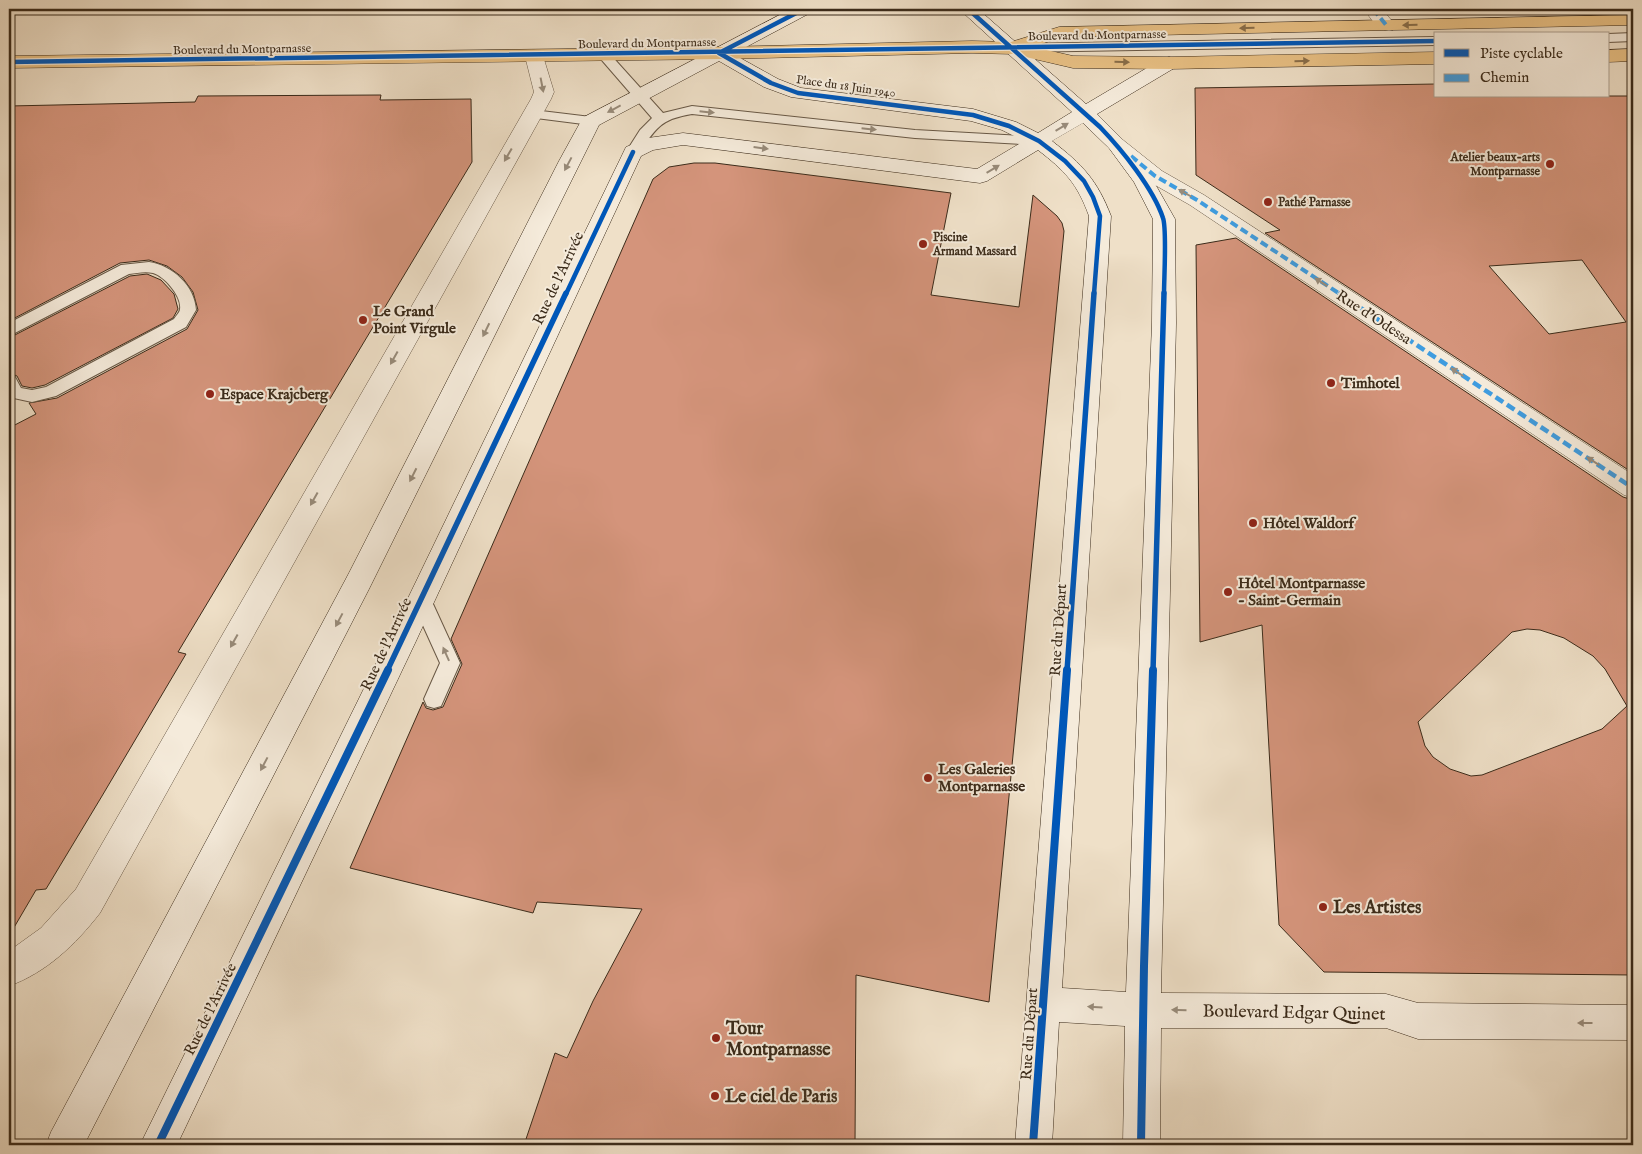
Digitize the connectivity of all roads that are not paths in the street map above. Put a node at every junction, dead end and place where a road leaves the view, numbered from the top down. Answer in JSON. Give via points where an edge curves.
{"nodes":[{"id":1,"x":804,"y":9,"type":"edge"},
{"id":2,"x":968,"y":9,"type":"edge"},
{"id":3,"x":1374,"y":9,"type":"edge"},
{"id":4,"x":1633,"y":20,"type":"edge"},
{"id":5,"x":1388,"y":26,"type":"junction"},
{"id":6,"x":1633,"y":37,"type":"edge"},
{"id":7,"x":1610,"y":38,"type":"edge"},
{"id":8,"x":1434,"y":41,"type":"edge"},
{"id":9,"x":1199,"y":45,"type":"junction"},
{"id":10,"x":1013,"y":48,"type":"junction"},
{"id":11,"x":719,"y":53,"type":"junction"},
{"id":12,"x":604,"y":55,"type":"junction"},
{"id":13,"x":534,"y":56,"type":"junction"},
{"id":14,"x":1610,"y":56,"type":"edge"},
{"id":15,"x":1633,"y":56,"type":"edge"},
{"id":16,"x":1434,"y":58,"type":"edge"},
{"id":17,"x":10,"y":63,"type":"edge"},
{"id":18,"x":1168,"y":63,"type":"junction"},
{"id":19,"x":640,"y":95,"type":"junction"},
{"id":20,"x":1085,"y":113,"type":"junction"},
{"id":21,"x":533,"y":114,"type":"junction"},
{"id":22,"x":660,"y":118,"type":"junction"},
{"id":23,"x":591,"y":121,"type":"junction"},
{"id":24,"x":1039,"y":141,"type":"junction"},
{"id":25,"x":1116,"y":144,"type":"junction"},
{"id":26,"x":633,"y":152,"type":"junction"},
{"id":27,"x":9,"y":330,"type":"edge"},
{"id":28,"x":9,"y":381,"type":"edge"},
{"id":29,"x":1633,"y":488,"type":"edge"},
{"id":30,"x":421,"y":599,"type":"junction"},
{"id":31,"x":434,"y":699,"type":"dead end"},
{"id":32,"x":9,"y":969,"type":"edge"},
{"id":33,"x":1044,"y":1004,"type":"junction"},
{"id":34,"x":1144,"y":1010,"type":"junction"},
{"id":35,"x":1633,"y":1023,"type":"edge"},
{"id":36,"x":64,"y":1145,"type":"edge"},
{"id":37,"x":158,"y":1145,"type":"edge"},
{"id":38,"x":1033,"y":1145,"type":"edge"},
{"id":39,"x":1141,"y":1145,"type":"edge"}],
"edges":[{"from":1,"to":11,"type":"main road"},
{"from":2,"to":10,"type":"main road"},
{"from":3,"to":5,"type":"main road"},
{"from":4,"to":5,"type":"main road","name":"Boulevard du Montparnasse","one_way":true},
{"from":5,"to":10,"type":"main road","name":"Boulevard du Montparnasse","one_way":true,"via":[[1059,32]]},
{"from":6,"to":7,"type":"lane"},
{"from":8,"to":9,"type":"lane","name":"Boulevard du Montparnasse"},
{"from":9,"to":10,"type":"lane","name":"Boulevard du Montparnasse"},
{"from":9,"to":18,"type":"lane","name":"Boulevard du Montparnasse"},
{"from":10,"to":11,"type":"main road","name":"Boulevard du Montparnasse"},
{"from":10,"to":18,"type":"main road","name":"Boulevard du Montparnasse","one_way":true,"via":[[1073,62]]},
{"from":10,"to":20,"type":"main road"},
{"from":11,"to":12,"type":"main road","name":"Boulevard du Montparnasse"},
{"from":11,"to":19,"type":"main road"},
{"from":11,"to":24,"type":"main road","name":"Place du 18 Juin 1940","via":[[771,84],[798,93],[973,115],[1009,126]]},
{"from":12,"to":13,"type":"main road","name":"Boulevard du Montparnasse"},
{"from":12,"to":19,"type":"lane"},
{"from":13,"to":17,"type":"main road","name":"Boulevard du Montparnasse"},
{"from":13,"to":21,"type":"main road","one_way":true,"via":[[544,92]]},
{"from":14,"to":15,"type":"main road"},
{"from":18,"to":16,"type":"main road","name":"Boulevard du Montparnasse","one_way":true},
{"from":18,"to":20,"type":"main road"},
{"from":19,"to":22,"type":"lane"},
{"from":19,"to":23,"type":"main road","one_way":true},
{"from":24,"to":20,"type":"main road","one_way":true},
{"from":20,"to":25,"type":"main road"},
{"from":21,"to":23,"type":"lane"},
{"from":21,"to":32,"type":"main road","one_way":true,"via":[[88,901],[70,925],[47,946]]},
{"from":22,"to":24,"type":"lane","one_way":true,"via":[[692,110],[915,134]]},
{"from":22,"to":26,"type":"lane","via":[[646,129]]},
{"from":23,"to":36,"type":"main road","one_way":true,"via":[[354,590]]},
{"from":26,"to":24,"type":"main road","one_way":true,"via":[[648,144],[683,139],[980,176]]},
{"from":24,"to":33,"type":"main road","name":"Rue du Départ","via":[[1084,181],[1100,216]]},
{"from":29,"to":25,"type":"main road","name":"Rue d'Odessa","one_way":true,"via":[[1206,206],[1155,176]]},
{"from":25,"to":34,"type":"main road","via":[[1143,180],[1164,219]]},
{"from":26,"to":30,"type":"main road","name":"Rue de l'Arrivée"},
{"from":27,"to":28,"type":"lane","via":[[126,269],[148,266],[168,272],[188,298],[188,310],[180,323],[50,392],[32,396],[15,393]]},
{"from":31,"to":30,"type":"lane","one_way":true,"via":[[450,663]]},
{"from":30,"to":37,"type":"main road","name":"Rue de l'Arrivée"},
{"from":34,"to":33,"type":"main road","name":"Boulevard Edgar Quinet","one_way":true},
{"from":33,"to":38,"type":"main road","name":"Rue du Départ"},
{"from":35,"to":34,"type":"main road","name":"Boulevard Edgar Quinet","one_way":true,"via":[[1418,1021],[1386,1011]]},
{"from":34,"to":39,"type":"main road"}]}
